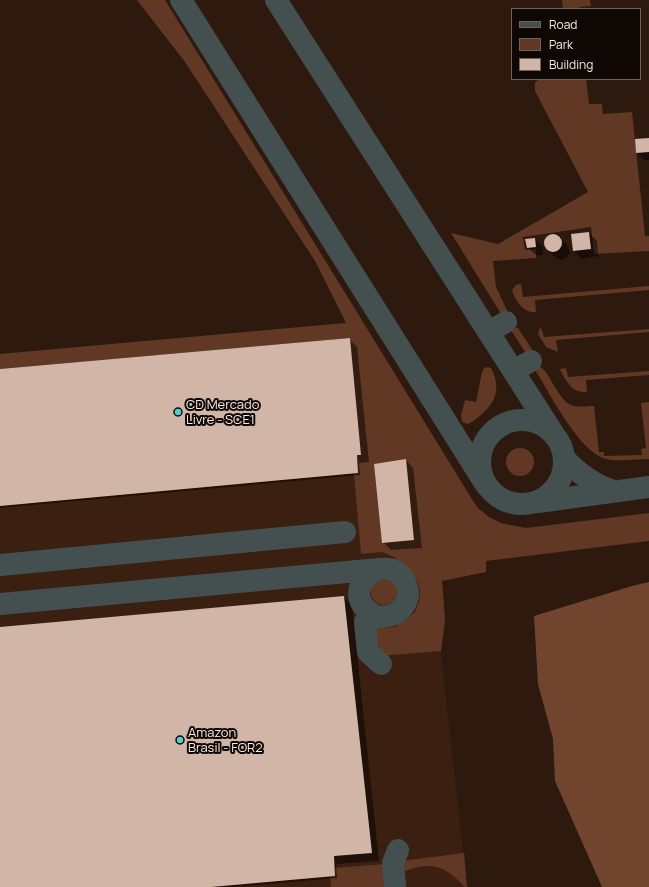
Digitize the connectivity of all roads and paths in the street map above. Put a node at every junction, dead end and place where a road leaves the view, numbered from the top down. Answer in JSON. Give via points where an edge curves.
{"nodes":[{"id":1,"x":180,"y":0,"type":"edge"},
{"id":2,"x":276,"y":0,"type":"edge"},
{"id":3,"x":554,"y":434,"type":"junction"},
{"id":4,"x":564,"y":458,"type":"junction"},
{"id":5,"x":486,"y":485,"type":"junction"},
{"id":6,"x":649,"y":487,"type":"edge"},
{"id":7,"x":614,"y":492,"type":"junction"},
{"id":8,"x":537,"y":502,"type":"junction"},
{"id":9,"x":345,"y":532,"type":"dead end"},
{"id":10,"x":0,"y":565,"type":"edge"},
{"id":11,"x":379,"y":569,"type":"junction"},
{"id":12,"x":0,"y":604,"type":"edge"},
{"id":13,"x":378,"y":617,"type":"junction"},
{"id":14,"x":381,"y":664,"type":"dead end"},
{"id":15,"x":398,"y":850,"type":"dead end"},
{"id":16,"x":395,"y":887,"type":"edge"}],
"edges":[{"from":1,"to":5,"type":"lane"},
{"from":2,"to":3,"type":"lane","via":[[522,366]]},
{"from":3,"to":4,"type":"lane","via":[[561,445]]},
{"from":3,"to":5,"type":"lane","via":[[543,425],[530,420],[516,420],[503,424],[492,432],[484,443],[480,457],[480,471]]},
{"from":4,"to":7,"type":"lane","via":[[587,479]]},
{"from":4,"to":8,"type":"lane","via":[[563,472],[558,484],[549,495]]},
{"from":5,"to":8,"type":"lane","via":[[495,496],[508,503],[522,505]]},
{"from":6,"to":7,"type":"lane"},
{"from":7,"to":8,"type":"lane"},
{"from":9,"to":10,"type":"lane"},
{"from":11,"to":12,"type":"lane"},
{"from":11,"to":13,"type":"lane","via":[[366,577],[361,584],[360,592],[364,608]]},
{"from":11,"to":13,"type":"lane","via":[[387,569],[400,575],[408,588],[408,596],[406,604],[394,615]]},
{"from":13,"to":14,"type":"lane","via":[[365,622],[368,652]]},
{"from":15,"to":16,"type":"lane","via":[[393,863]]}]}
